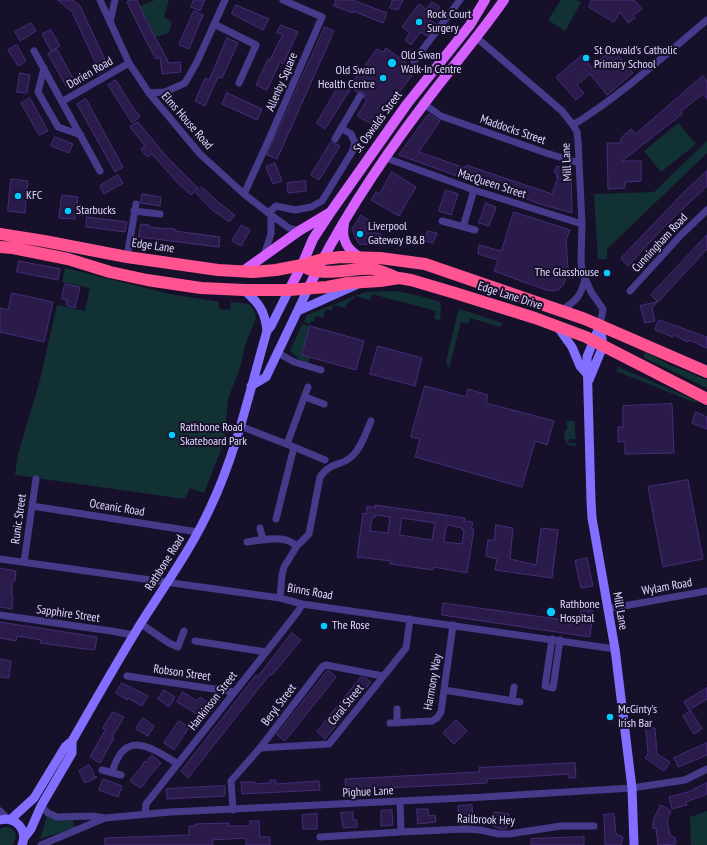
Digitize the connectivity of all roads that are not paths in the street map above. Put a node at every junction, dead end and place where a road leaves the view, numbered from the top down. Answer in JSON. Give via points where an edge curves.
{"nodes":[{"id":1,"x":100,"y":0,"type":"edge"},
{"id":2,"x":115,"y":0,"type":"edge"},
{"id":3,"x":225,"y":0,"type":"edge"},
{"id":4,"x":283,"y":0,"type":"edge"},
{"id":5,"x":460,"y":0,"type":"edge"},
{"id":6,"x":485,"y":0,"type":"edge"},
{"id":7,"x":504,"y":0,"type":"edge"},
{"id":8,"x":707,"y":20,"type":"edge"},
{"id":9,"x":110,"y":22,"type":"junction"},
{"id":10,"x":214,"y":24,"type":"junction"},
{"id":11,"x":477,"y":38,"type":"junction"},
{"id":12,"x":34,"y":51,"type":"dead end"},
{"id":13,"x":414,"y":61,"type":"dead end"},
{"id":14,"x":129,"y":63,"type":"junction"},
{"id":15,"x":44,"y":68,"type":"junction"},
{"id":16,"x":239,"y":83,"type":"dead end"},
{"id":17,"x":149,"y":93,"type":"junction"},
{"id":18,"x":360,"y":96,"type":"dead end"},
{"id":19,"x":63,"y":102,"type":"junction"},
{"id":20,"x":424,"y":104,"type":"junction"},
{"id":21,"x":573,"y":125,"type":"junction"},
{"id":22,"x":342,"y":128,"type":"junction"},
{"id":23,"x":81,"y":135,"type":"junction"},
{"id":24,"x":336,"y":139,"type":"dead end"},
{"id":25,"x":386,"y":158,"type":"junction"},
{"id":26,"x":579,"y":163,"type":"junction"},
{"id":27,"x":361,"y":168,"type":"junction"},
{"id":28,"x":100,"y":171,"type":"dead end"},
{"id":29,"x":373,"y":176,"type":"junction"},
{"id":30,"x":474,"y":190,"type":"junction"},
{"id":31,"x":244,"y":194,"type":"junction"},
{"id":32,"x":707,"y":210,"type":"edge"},
{"id":33,"x":330,"y":213,"type":"junction"},
{"id":34,"x":160,"y":214,"type":"dead end"},
{"id":35,"x":269,"y":214,"type":"junction"},
{"id":36,"x":442,"y":221,"type":"dead end"},
{"id":37,"x":344,"y":222,"type":"junction"},
{"id":38,"x":582,"y":224,"type":"junction"},
{"id":39,"x":464,"y":227,"type":"junction"},
{"id":40,"x":475,"y":230,"type":"dead end"},
{"id":41,"x":299,"y":231,"type":"junction"},
{"id":42,"x":0,"y":236,"type":"edge"},
{"id":43,"x":0,"y":247,"type":"edge"},
{"id":44,"x":13,"y":248,"type":"junction"},
{"id":45,"x":127,"y":257,"type":"junction"},
{"id":46,"x":264,"y":257,"type":"junction"},
{"id":47,"x":360,"y":257,"type":"junction"},
{"id":48,"x":323,"y":259,"type":"junction"},
{"id":49,"x":302,"y":265,"type":"junction"},
{"id":50,"x":243,"y":271,"type":"junction"},
{"id":51,"x":316,"y":271,"type":"junction"},
{"id":52,"x":399,"y":278,"type":"junction"},
{"id":53,"x":585,"y":279,"type":"junction"},
{"id":54,"x":363,"y":282,"type":"junction"},
{"id":55,"x":308,"y":289,"type":"junction"},
{"id":56,"x":244,"y":290,"type":"junction"},
{"id":57,"x":289,"y":290,"type":"junction"},
{"id":58,"x":630,"y":291,"type":"dead end"},
{"id":59,"x":562,"y":310,"type":"junction"},
{"id":60,"x":298,"y":311,"type":"junction"},
{"id":61,"x":600,"y":324,"type":"junction"},
{"id":62,"x":557,"y":326,"type":"junction"},
{"id":63,"x":267,"y":331,"type":"junction"},
{"id":64,"x":598,"y":343,"type":"junction"},
{"id":65,"x":278,"y":353,"type":"junction"},
{"id":66,"x":321,"y":370,"type":"dead end"},
{"id":67,"x":707,"y":372,"type":"edge"},
{"id":68,"x":588,"y":378,"type":"junction"},
{"id":69,"x":251,"y":386,"type":"junction"},
{"id":70,"x":308,"y":388,"type":"dead end"},
{"id":71,"x":305,"y":397,"type":"junction"},
{"id":72,"x":707,"y":399,"type":"edge"},
{"id":73,"x":324,"y":404,"type":"dead end"},
{"id":74,"x":372,"y":421,"type":"dead end"},
{"id":75,"x":240,"y":426,"type":"junction"},
{"id":76,"x":290,"y":445,"type":"junction"},
{"id":77,"x":325,"y":460,"type":"dead end"},
{"id":78,"x":36,"y":479,"type":"dead end"},
{"id":79,"x":32,"y":506,"type":"junction"},
{"id":80,"x":276,"y":519,"type":"dead end"},
{"id":81,"x":260,"y":528,"type":"dead end"},
{"id":82,"x":198,"y":532,"type":"junction"},
{"id":83,"x":263,"y":540,"type":"junction"},
{"id":84,"x":247,"y":542,"type":"dead end"},
{"id":85,"x":297,"y":546,"type":"junction"},
{"id":86,"x":0,"y":559,"type":"edge"},
{"id":87,"x":24,"y":562,"type":"junction"},
{"id":88,"x":168,"y":582,"type":"junction"},
{"id":89,"x":707,"y":591,"type":"edge"},
{"id":90,"x":280,"y":598,"type":"junction"},
{"id":91,"x":302,"y":604,"type":"junction"},
{"id":92,"x":607,"y":609,"type":"junction"},
{"id":93,"x":0,"y":616,"type":"edge"},
{"id":94,"x":410,"y":619,"type":"junction"},
{"id":95,"x":141,"y":624,"type":"junction"},
{"id":96,"x":453,"y":625,"type":"junction"},
{"id":97,"x":184,"y":631,"type":"dead end"},
{"id":98,"x":134,"y":636,"type":"junction"},
{"id":99,"x":552,"y":639,"type":"junction"},
{"id":100,"x":560,"y":640,"type":"junction"},
{"id":101,"x":195,"y":641,"type":"dead end"},
{"id":102,"x":615,"y":649,"type":"junction"},
{"id":103,"x":266,"y":652,"type":"junction"},
{"id":104,"x":127,"y":676,"type":"dead end"},
{"id":105,"x":383,"y":676,"type":"junction"},
{"id":106,"x":514,"y":687,"type":"dead end"},
{"id":107,"x":444,"y":690,"type":"junction"},
{"id":108,"x":234,"y":692,"type":"junction"},
{"id":109,"x":512,"y":701,"type":"junction"},
{"id":110,"x":520,"y":702,"type":"dead end"},
{"id":111,"x":397,"y":709,"type":"dead end"},
{"id":112,"x":72,"y":741,"type":"junction"},
{"id":113,"x":260,"y":748,"type":"junction"},
{"id":114,"x":178,"y":764,"type":"junction"},
{"id":115,"x":707,"y":769,"type":"edge"},
{"id":116,"x":102,"y":770,"type":"dead end"},
{"id":117,"x":112,"y":773,"type":"junction"},
{"id":118,"x":121,"y":775,"type":"dead end"},
{"id":119,"x":632,"y":788,"type":"junction"},
{"id":120,"x":400,"y":801,"type":"junction"},
{"id":121,"x":41,"y":806,"type":"junction"},
{"id":122,"x":233,"y":810,"type":"junction"},
{"id":123,"x":0,"y":811,"type":"edge"},
{"id":124,"x":145,"y":814,"type":"junction"},
{"id":125,"x":104,"y":818,"type":"junction"},
{"id":126,"x":6,"y":820,"type":"edge"},
{"id":127,"x":594,"y":826,"type":"dead end"},
{"id":128,"x":401,"y":832,"type":"junction"},
{"id":129,"x":320,"y":837,"type":"dead end"},
{"id":130,"x":23,"y":841,"type":"edge"},
{"id":131,"x":41,"y":845,"type":"edge"},
{"id":132,"x":634,"y":845,"type":"edge"}],
"edges":[{"from":1,"to":9,"type":"street","name":"Elms House Road"},
{"from":2,"to":9,"type":"street"},
{"from":3,"to":10,"type":"street"},
{"from":4,"to":31,"type":"street","name":"Allenby Square","via":[[322,17]]},
{"from":5,"to":13,"type":"street"},
{"from":6,"to":27,"type":"main road","name":"St Oswalds Street","via":[[470,25],[407,104]]},
{"from":7,"to":11,"type":"main road"},
{"from":8,"to":21,"type":"street","via":[[621,91]]},
{"from":9,"to":14,"type":"street","name":"Elms House Road"},
{"from":10,"to":16,"type":"street","via":[[256,45]]},
{"from":10,"to":17,"type":"street","via":[[185,83],[165,92]]},
{"from":11,"to":20,"type":"main road"},
{"from":11,"to":21,"type":"street","name":"Mill Lane","via":[[562,111]]},
{"from":12,"to":15,"type":"street","name":"Dorien Road"},
{"from":14,"to":17,"type":"street","name":"Elms House Road"},
{"from":14,"to":19,"type":"street","name":"Dorien Road"},
{"from":15,"to":19,"type":"street","name":"Dorien Road"},
{"from":15,"to":23,"type":"street","via":[[38,92],[58,127]]},
{"from":17,"to":31,"type":"street","name":"Elms House Road","via":[[200,154]]},
{"from":18,"to":22,"type":"street"},
{"from":19,"to":23,"type":"street","name":"Dorien Road"},
{"from":20,"to":25,"type":"main road"},
{"from":20,"to":26,"type":"street","name":"Maddocks Street","via":[[441,116]]},
{"from":21,"to":26,"type":"street","name":"Mill Lane","via":[[577,132]]},
{"from":22,"to":24,"type":"street"},
{"from":22,"to":35,"type":"street","via":[[352,134],[355,143],[322,201],[311,207],[295,210],[276,206]]},
{"from":23,"to":28,"type":"street","name":"Dorien Road"},
{"from":25,"to":29,"type":"main road"},
{"from":25,"to":30,"type":"street","name":"MacQueen Street"},
{"from":26,"to":38,"type":"street","name":"Mill Lane"},
{"from":27,"to":29,"type":"main road"},
{"from":27,"to":33,"type":"main road","name":"St Oswalds Street"},
{"from":29,"to":37,"type":"main road"},
{"from":30,"to":38,"type":"street","name":"MacQueen Street"},
{"from":30,"to":39,"type":"street"},
{"from":31,"to":35,"type":"street","name":"Elms House Road"},
{"from":32,"to":58,"type":"street","name":"Cunningham Road"},
{"from":33,"to":41,"type":"main road"},
{"from":33,"to":49,"type":"main road","name":"St Oswalds Street","via":[[313,240]]},
{"from":34,"to":45,"type":"street","via":[[135,207]]},
{"from":35,"to":41,"type":"street","name":"Elms House Road","via":[[289,228]]},
{"from":35,"to":46,"type":"street","via":[[271,234]]},
{"from":36,"to":39,"type":"street"},
{"from":37,"to":47,"type":"main road","via":[[345,242],[352,252]]},
{"from":37,"to":48,"type":"main road"},
{"from":38,"to":53,"type":"street","name":"Mill Lane","via":[[581,260]]},
{"from":39,"to":40,"type":"street"},
{"from":41,"to":46,"type":"main road"},
{"from":42,"to":44,"type":"highway","via":[[14,240]]},
{"from":42,"to":45,"type":"highway","name":"Edge Lane","via":[[44,241]]},
{"from":43,"to":44,"type":"highway"},
{"from":44,"to":56,"type":"highway","via":[[68,259],[147,280]]},
{"from":45,"to":50,"type":"highway","name":"Edge Lane","via":[[218,270]]},
{"from":46,"to":50,"type":"main road"},
{"from":47,"to":48,"type":"highway","name":"Edge Lane Drive"},
{"from":47,"to":59,"type":"highway","name":"Edge Lane Drive","via":[[426,264]]},
{"from":48,"to":49,"type":"highway","name":"Edge Lane Drive"},
{"from":48,"to":51,"type":"main road"},
{"from":49,"to":50,"type":"highway","name":"Edge Lane","via":[[276,270]]},
{"from":49,"to":51,"type":"highway"},
{"from":49,"to":57,"type":"main road","name":"St Oswalds Street"},
{"from":51,"to":52,"type":"highway","via":[[365,269]]},
{"from":51,"to":55,"type":"main road"},
{"from":52,"to":54,"type":"highway","name":"Edge Lane Drive"},
{"from":52,"to":62,"type":"highway","name":"Edge Lane Drive","via":[[455,292]]},
{"from":53,"to":59,"type":"street","via":[[582,292],[577,299]]},
{"from":53,"to":61,"type":"street","name":"Mill Lane","via":[[603,309]]},
{"from":54,"to":55,"type":"highway","name":"Edge Lane Drive"},
{"from":54,"to":60,"type":"main road"},
{"from":55,"to":57,"type":"highway","name":"Edge Lane Drive"},
{"from":55,"to":60,"type":"main road"},
{"from":56,"to":57,"type":"highway"},
{"from":56,"to":63,"type":"main road","via":[[260,306]]},
{"from":57,"to":63,"type":"main road","name":"Rathbone Road"},
{"from":59,"to":61,"type":"highway","name":"Edge Lane Drive"},
{"from":60,"to":65,"type":"main road"},
{"from":61,"to":64,"type":"main road"},
{"from":61,"to":67,"type":"highway","name":"Edge Lane Drive"},
{"from":62,"to":64,"type":"highway","name":"Edge Lane Drive"},
{"from":62,"to":68,"type":"main road"},
{"from":63,"to":69,"type":"main road","name":"Rathbone Road"},
{"from":64,"to":68,"type":"main road","name":"Mill Lane"},
{"from":64,"to":72,"type":"highway","name":"Edge Lane Drive"},
{"from":65,"to":66,"type":"street","via":[[294,362]]},
{"from":65,"to":69,"type":"main road","via":[[266,377]]},
{"from":68,"to":92,"type":"main road","name":"Mill Lane","via":[[592,518]]},
{"from":69,"to":75,"type":"main road","name":"Rathbone Road"},
{"from":70,"to":71,"type":"street"},
{"from":71,"to":73,"type":"street"},
{"from":71,"to":76,"type":"street"},
{"from":74,"to":85,"type":"street","via":[[351,458],[324,470],[320,477],[309,534]]},
{"from":75,"to":76,"type":"street"},
{"from":75,"to":82,"type":"main road","name":"Rathbone Road","via":[[218,491]]},
{"from":76,"to":77,"type":"street"},
{"from":76,"to":80,"type":"street"},
{"from":78,"to":79,"type":"street","name":"Runic Street"},
{"from":79,"to":82,"type":"street","name":"Oceanic Road"},
{"from":79,"to":87,"type":"street","name":"Runic Street"},
{"from":81,"to":83,"type":"street"},
{"from":82,"to":88,"type":"main road","name":"Rathbone Road"},
{"from":83,"to":84,"type":"street"},
{"from":83,"to":85,"type":"street","via":[[288,540]]},
{"from":85,"to":90,"type":"street","via":[[284,567]]},
{"from":86,"to":87,"type":"street","name":"Binns Road"},
{"from":87,"to":88,"type":"street","name":"Binns Road"},
{"from":88,"to":90,"type":"street","name":"Binns Road"},
{"from":88,"to":95,"type":"main road","name":"Rathbone Road"},
{"from":89,"to":92,"type":"street","name":"Wylam Road"},
{"from":90,"to":91,"type":"street","name":"Binns Road"},
{"from":91,"to":94,"type":"street","name":"Binns Road"},
{"from":91,"to":103,"type":"street","name":"Hankinson Street"},
{"from":92,"to":102,"type":"main road","name":"Mill Lane"},
{"from":93,"to":98,"type":"street","name":"Sapphire Street"},
{"from":94,"to":96,"type":"street","name":"Binns Road"},
{"from":94,"to":105,"type":"street","name":"Coral Street","via":[[406,648]]},
{"from":95,"to":97,"type":"street","via":[[178,647]]},
{"from":95,"to":98,"type":"main road","name":"Rathbone Road"},
{"from":96,"to":99,"type":"street","name":"Binns Road"},
{"from":96,"to":107,"type":"street","name":"Harmony Way"},
{"from":98,"to":112,"type":"main road","name":"Rathbone Road"},
{"from":99,"to":100,"type":"street","name":"Binns Road"},
{"from":99,"to":100,"type":"street","via":[[545,686],[553,688]]},
{"from":100,"to":102,"type":"street","name":"Binns Road"},
{"from":101,"to":103,"type":"street"},
{"from":102,"to":119,"type":"main road","name":"Mill Lane"},
{"from":103,"to":108,"type":"street","name":"Hankinson Street"},
{"from":104,"to":108,"type":"street","name":"Robson Street"},
{"from":105,"to":113,"type":"street","name":"Coral Street","via":[[328,744]]},
{"from":105,"to":113,"type":"street","name":"Beryl Street","via":[[323,666]]},
{"from":106,"to":109,"type":"street"},
{"from":107,"to":109,"type":"street"},
{"from":107,"to":111,"type":"street","name":"Harmony Way","via":[[441,712],[432,721],[393,723]]},
{"from":108,"to":114,"type":"street","name":"Hankinson Street"},
{"from":109,"to":110,"type":"street"},
{"from":112,"to":121,"type":"main road","name":"Rathbone Road","via":[[72,753]]},
{"from":112,"to":126,"type":"main road","name":"Rathbone Road","via":[[65,747],[34,798]]},
{"from":113,"to":122,"type":"street","name":"Beryl Street","via":[[231,781]]},
{"from":114,"to":117,"type":"street","via":[[149,747],[128,747],[117,756]]},
{"from":114,"to":124,"type":"street","name":"Hankinson Street","via":[[146,804]]},
{"from":115,"to":119,"type":"street","name":"Pighue Lane","via":[[685,780]]},
{"from":116,"to":117,"type":"street"},
{"from":117,"to":118,"type":"street"},
{"from":119,"to":120,"type":"street","name":"Pighue Lane"},
{"from":119,"to":132,"type":"main road","name":"Mill Lane"},
{"from":120,"to":122,"type":"street","name":"Pighue Lane"},
{"from":120,"to":128,"type":"street"},
{"from":121,"to":125,"type":"street","name":"Pighue Lane","via":[[57,817]]},
{"from":121,"to":130,"type":"main road","name":"Rathbone Road"},
{"from":122,"to":124,"type":"street","name":"Pighue Lane"},
{"from":123,"to":126,"type":"street"},
{"from":124,"to":125,"type":"street","name":"Pighue Lane"},
{"from":125,"to":131,"type":"street","name":"Pighue Lane"},
{"from":126,"to":130,"type":"main road","via":[[16,822],[20,826]]},
{"from":127,"to":128,"type":"street","name":"Railbrook Hey","via":[[584,829],[561,826],[509,834],[465,829]]},
{"from":128,"to":129,"type":"street","name":"Railbrook Hey"}]}
